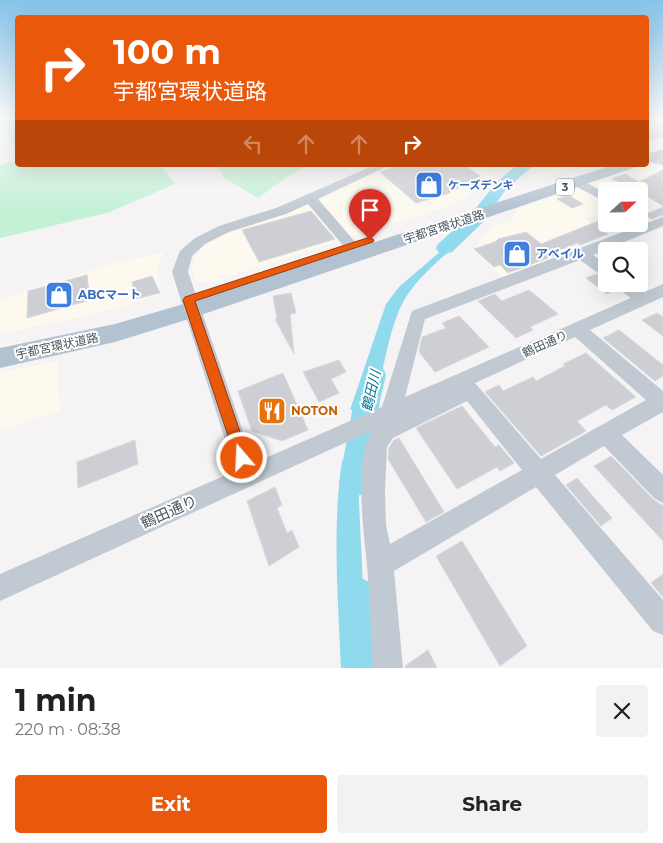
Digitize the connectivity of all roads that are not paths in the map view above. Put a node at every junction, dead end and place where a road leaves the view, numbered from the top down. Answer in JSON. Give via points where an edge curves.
{"nodes":[{"id":1,"x":663,"y":153,"type":"edge"},
{"id":2,"x":649,"y":156,"type":"edge"},
{"id":3,"x":649,"y":157,"type":"edge"},
{"id":4,"x":663,"y":162,"type":"edge"},
{"id":5,"x":380,"y":167,"type":"edge"},
{"id":6,"x":598,"y":167,"type":"edge"},
{"id":7,"x":622,"y":167,"type":"edge"},
{"id":8,"x":578,"y":182,"type":"junction"},
{"id":9,"x":598,"y":193,"type":"edge"},
{"id":10,"x":310,"y":198,"type":"junction"},
{"id":11,"x":507,"y":201,"type":"junction"},
{"id":12,"x":461,"y":216,"type":"junction"},
{"id":13,"x":658,"y":223,"type":"edge"},
{"id":14,"x":351,"y":246,"type":"junction"},
{"id":15,"x":582,"y":254,"type":"junction"},
{"id":16,"x":598,"y":265,"type":"edge"},
{"id":17,"x":663,"y":290,"type":"edge"},
{"id":18,"x":634,"y":292,"type":"edge"},
{"id":19,"x":644,"y":299,"type":"junction"},
{"id":20,"x":190,"y":304,"type":"junction"},
{"id":21,"x":577,"y":329,"type":"junction"},
{"id":22,"x":0,"y":345,"type":"edge"},
{"id":23,"x":0,"y":358,"type":"edge"},
{"id":24,"x":466,"y":386,"type":"junction"},
{"id":25,"x":663,"y":402,"type":"edge"},
{"id":26,"x":381,"y":418,"type":"junction"},
{"id":27,"x":606,"y":434,"type":"junction"},
{"id":28,"x":538,"y":473,"type":"junction"},
{"id":29,"x":248,"y":477,"type":"junction"},
{"id":30,"x":663,"y":491,"type":"edge"},
{"id":31,"x":380,"y":564,"type":"junction"},
{"id":32,"x":0,"y":588,"type":"edge"},
{"id":33,"x":663,"y":621,"type":"edge"},
{"id":34,"x":388,"y":668,"type":"edge"}],
"edges":[{"from":1,"to":2,"type":"main road"},
{"from":3,"to":4,"type":"street"},
{"from":5,"to":10,"type":"street"},
{"from":6,"to":11,"type":"main road","name":"宇都宮環状道路","number":"3"},
{"from":7,"to":8,"type":"main road","name":"宇都宮環状道路","number":"3"},
{"from":8,"to":9,"type":"street"},
{"from":8,"to":11,"type":"main road","name":"宇都宮環状道路","number":"3"},
{"from":10,"to":14,"type":"street"},
{"from":10,"to":20,"type":"street","via":[[200,240],[185,254],[180,272]]},
{"from":11,"to":12,"type":"main road","name":"宇都宮環状道路","number":"3"},
{"from":12,"to":14,"type":"main road","name":"宇都宮環状道路","number":"3"},
{"from":12,"to":20,"type":"main road","name":"宇都宮環状道路","number":"3"},
{"from":13,"to":15,"type":"street"},
{"from":14,"to":20,"type":"main road","name":"宇都宮環状道路","number":"3"},
{"from":15,"to":16,"type":"street"},
{"from":15,"to":26,"type":"street","via":[[418,315]]},
{"from":17,"to":19,"type":"street","name":"鶴田通り"},
{"from":18,"to":19,"type":"street"},
{"from":19,"to":21,"type":"street","name":"鶴田通り"},
{"from":20,"to":22,"type":"main road","name":"宇都宮環状道路","number":"3"},
{"from":20,"to":23,"type":"main road","name":"宇都宮環状道路","number":"3","via":[[115,333]]},
{"from":20,"to":29,"type":"street"},
{"from":21,"to":24,"type":"street","name":"鶴田通り"},
{"from":21,"to":25,"type":"street"},
{"from":24,"to":26,"type":"street","name":"鶴田通り"},
{"from":24,"to":28,"type":"street"},
{"from":24,"to":31,"type":"street","via":[[386,431],[376,443],[374,525]]},
{"from":25,"to":27,"type":"street"},
{"from":26,"to":29,"type":"street","name":"鶴田通り"},
{"from":27,"to":28,"type":"street"},
{"from":27,"to":30,"type":"street"},
{"from":28,"to":31,"type":"street"},
{"from":28,"to":33,"type":"street"},
{"from":29,"to":32,"type":"street","name":"鶴田通り"},
{"from":31,"to":34,"type":"street"}]}
